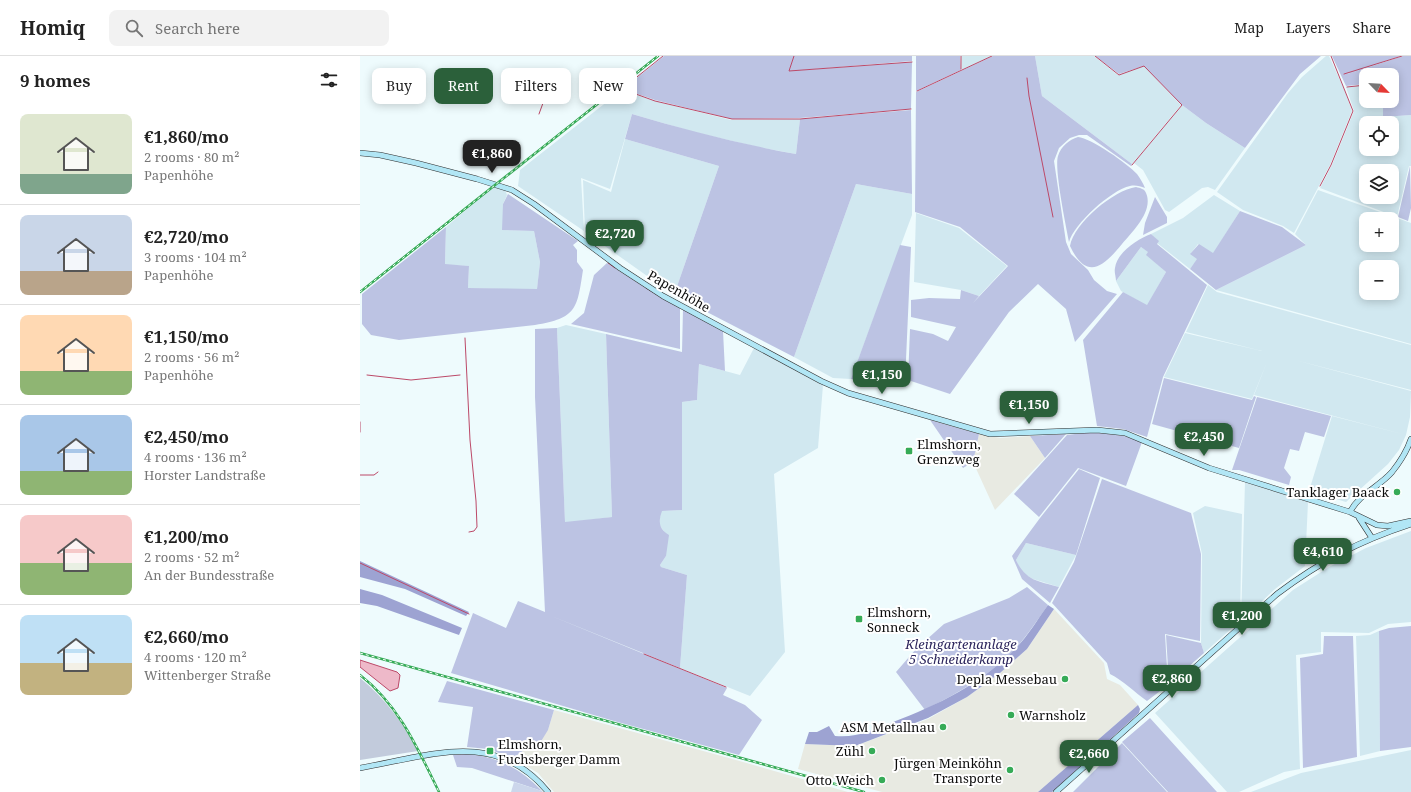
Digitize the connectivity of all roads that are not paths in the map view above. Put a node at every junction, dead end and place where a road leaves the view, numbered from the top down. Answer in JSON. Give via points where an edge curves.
{"nodes":[{"id":1,"x":360,"y":153,"type":"edge"},
{"id":2,"x":1411,"y":439,"type":"edge"},
{"id":3,"x":1350,"y":512,"type":"junction"},
{"id":4,"x":1359,"y":517,"type":"junction"},
{"id":5,"x":1411,"y":521,"type":"edge"},
{"id":6,"x":1411,"y":524,"type":"edge"},
{"id":7,"x":1372,"y":538,"type":"junction"},
{"id":8,"x":360,"y":768,"type":"edge"},
{"id":9,"x":548,"y":792,"type":"edge"},
{"id":10,"x":1056,"y":792,"type":"edge"}],
"edges":[{"from":1,"to":3,"type":"main road","name":"Papenhöhe","via":[[416,163],[512,190],[620,268],[678,305],[831,386],[875,402],[973,431],[998,435],[1097,430],[1125,433],[1214,470]]},
{"from":2,"to":3,"type":"main road","via":[[1392,472],[1356,503]]},
{"from":3,"to":4,"type":"main road","name":"Papenhöhe"},
{"from":4,"to":5,"type":"main road","name":"Papenhöhe","via":[[1377,525],[1388,526]]},
{"from":4,"to":7,"type":"main road"},
{"from":6,"to":7,"type":"main road"},
{"from":7,"to":10,"type":"main road","via":[[1340,552],[1277,594]]},
{"from":8,"to":9,"type":"main road","via":[[448,752],[474,751],[505,759],[528,772]]}]}
